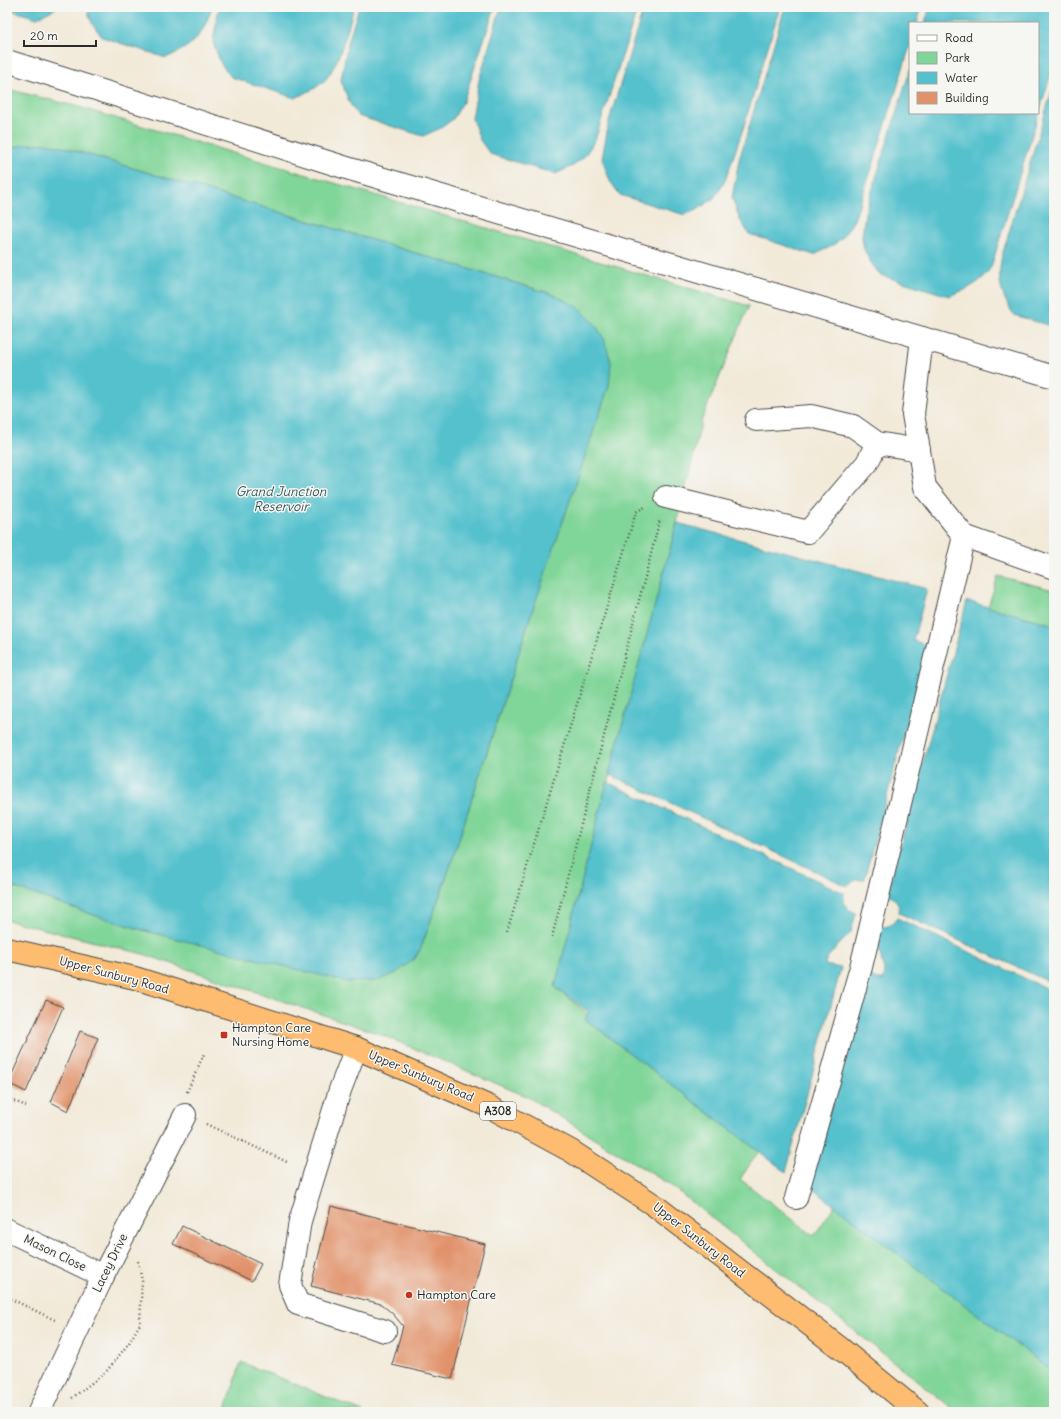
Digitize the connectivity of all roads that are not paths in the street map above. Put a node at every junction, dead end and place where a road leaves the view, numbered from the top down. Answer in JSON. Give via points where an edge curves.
{"nodes":[{"id":1,"x":7,"y":61,"type":"edge"},
{"id":2,"x":922,"y":338,"type":"junction"},
{"id":3,"x":1054,"y":377,"type":"edge"},
{"id":4,"x":756,"y":420,"type":"dead end"},
{"id":5,"x":877,"y":443,"type":"junction"},
{"id":6,"x":919,"y":450,"type":"junction"},
{"id":7,"x":666,"y":497,"type":"road end"},
{"id":8,"x":964,"y":536,"type":"junction"},
{"id":9,"x":1054,"y":568,"type":"edge"},
{"id":10,"x":7,"y":949,"type":"edge"},
{"id":11,"x":356,"y":1048,"type":"junction"},
{"id":12,"x":185,"y":1115,"type":"road end"},
{"id":13,"x":796,"y":1198,"type":"dead end"},
{"id":14,"x":7,"y":1230,"type":"edge"},
{"id":15,"x":103,"y":1276,"type":"junction"},
{"id":16,"x":385,"y":1331,"type":"dead end"},
{"id":17,"x":39,"y":1412,"type":"edge"},
{"id":18,"x":918,"y":1412,"type":"edge"}],
"edges":[{"from":1,"to":2,"type":"street","via":[[350,169]]},
{"from":2,"to":3,"type":"street"},
{"from":2,"to":6,"type":"street","via":[[913,414]]},
{"from":4,"to":5,"type":"street","via":[[811,416],[853,426]]},
{"from":5,"to":6,"type":"street"},
{"from":5,"to":7,"type":"street","via":[[867,464],[808,532]]},
{"from":6,"to":8,"type":"street","via":[[925,487]]},
{"from":8,"to":9,"type":"street"},
{"from":8,"to":13,"type":"street","via":[[861,967]]},
{"from":10,"to":11,"type":"highway","name":"Upper Sunbury Road","number":"A308","via":[[135,978]]},
{"from":11,"to":16,"type":"street","via":[[340,1090],[300,1222],[290,1286],[298,1304]]},
{"from":11,"to":18,"type":"highway","name":"Upper Sunbury Road","number":"A308","via":[[488,1106],[571,1151],[654,1205],[840,1348]]},
{"from":12,"to":15,"type":"street","name":"Lacey Drive"},
{"from":14,"to":15,"type":"street","name":"Mason Close"},
{"from":15,"to":17,"type":"street","name":"Lacey Drive"}]}
